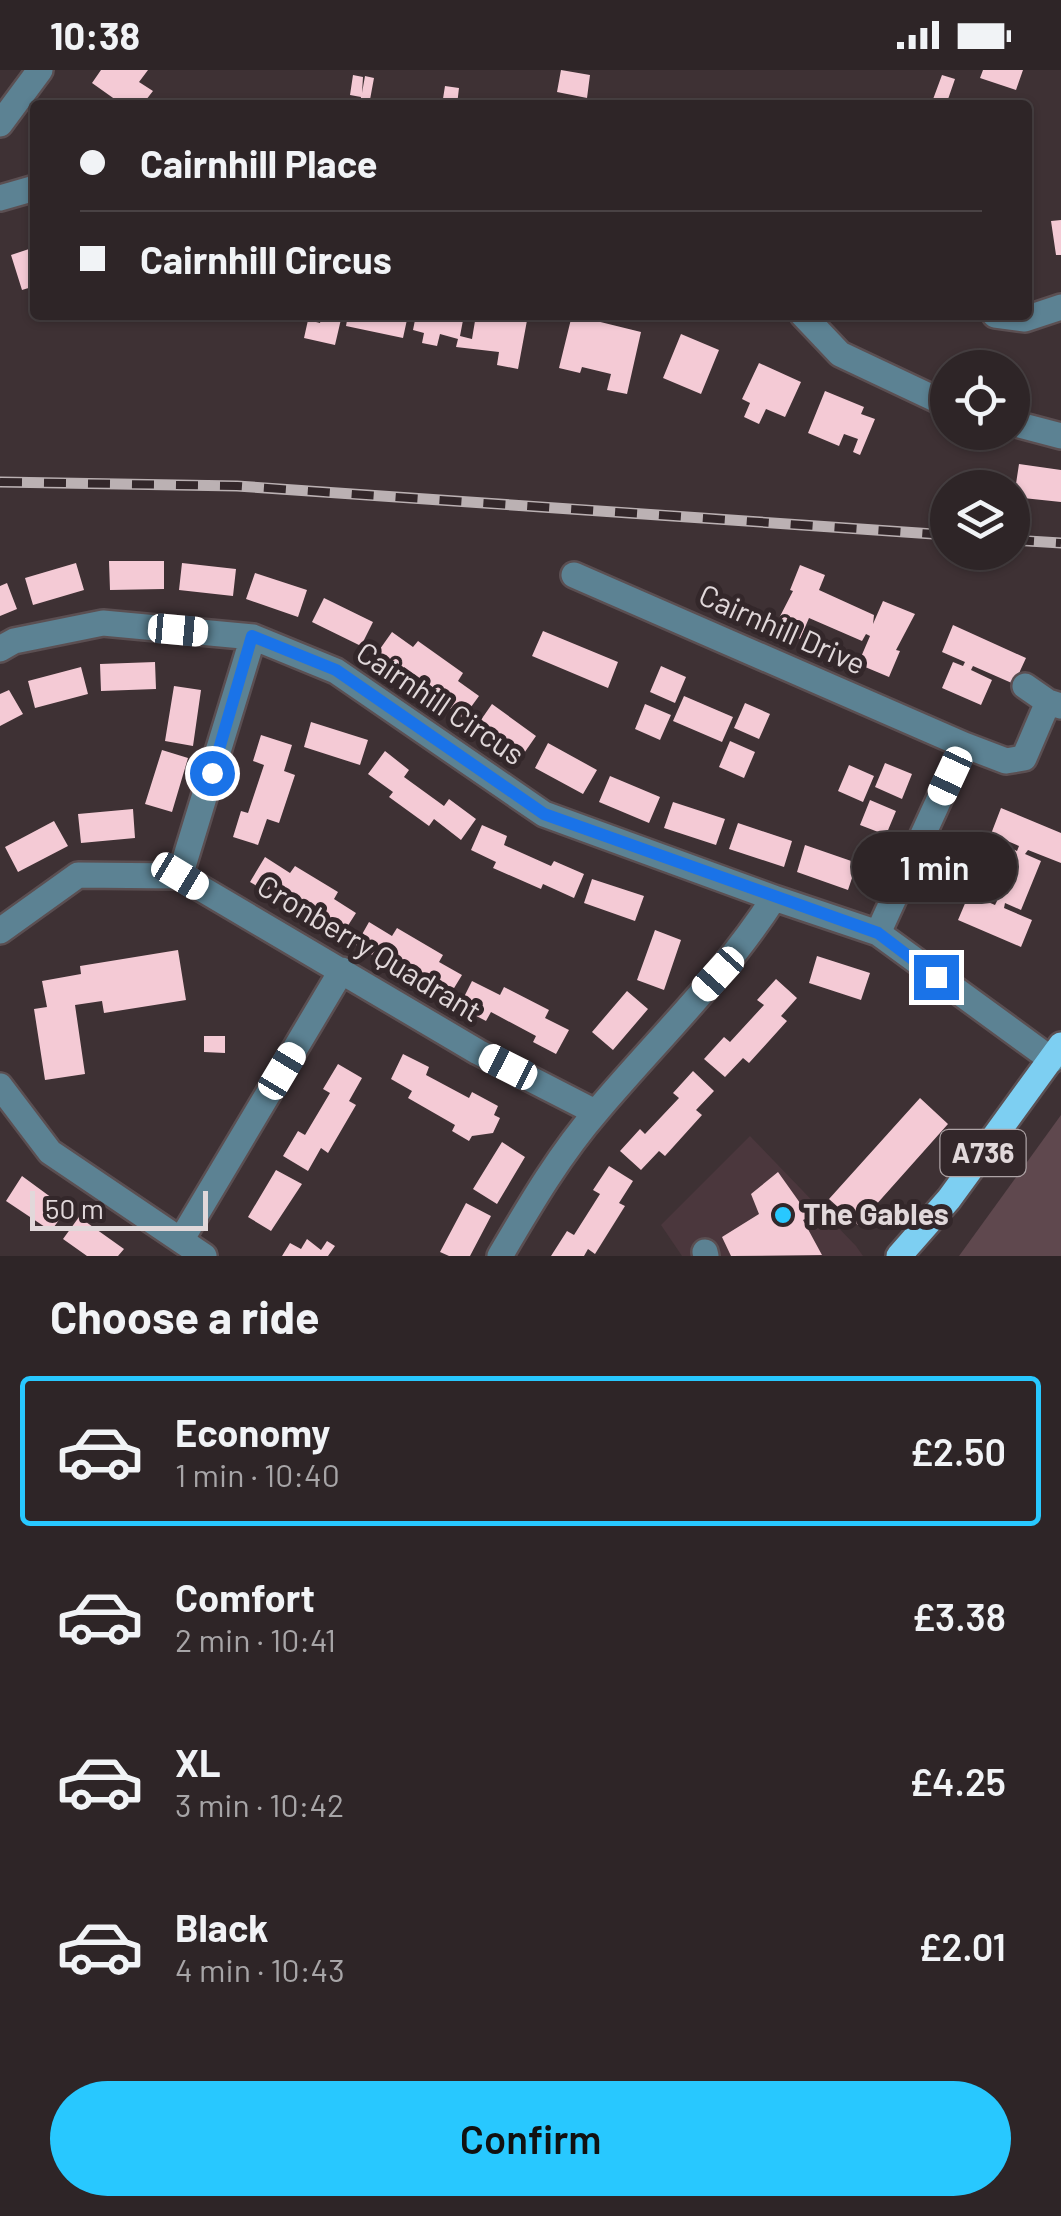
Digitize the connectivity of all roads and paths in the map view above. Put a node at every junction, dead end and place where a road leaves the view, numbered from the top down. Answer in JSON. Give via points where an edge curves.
{"nodes":[{"id":1,"x":40,"y":70,"type":"edge"},
{"id":2,"x":0,"y":124,"type":"edge"},
{"id":3,"x":30,"y":189,"type":"edge"},
{"id":4,"x":0,"y":198,"type":"edge"},
{"id":5,"x":1061,"y":307,"type":"edge"},
{"id":6,"x":1032,"y":317,"type":"edge"},
{"id":7,"x":808,"y":320,"type":"edge"},
{"id":8,"x":930,"y":396,"type":"edge"},
{"id":9,"x":1030,"y":428,"type":"edge"},
{"id":10,"x":1061,"y":436,"type":"edge"},
{"id":11,"x":574,"y":575,"type":"dead end"},
{"id":12,"x":252,"y":636,"type":"junction"},
{"id":13,"x":0,"y":649,"type":"edge"},
{"id":14,"x":1025,"y":686,"type":"dead end"},
{"id":15,"x":1054,"y":704,"type":"edge"},
{"id":16,"x":964,"y":745,"type":"junction"},
{"id":17,"x":180,"y":876,"type":"junction"},
{"id":18,"x":774,"y":898,"type":"junction"},
{"id":19,"x":0,"y":931,"type":"edge"},
{"id":20,"x":878,"y":933,"type":"junction"},
{"id":21,"x":342,"y":970,"type":"junction"},
{"id":22,"x":1056,"y":1052,"type":"edge"},
{"id":23,"x":0,"y":1086,"type":"edge"},
{"id":24,"x":596,"y":1112,"type":"junction"},
{"id":25,"x":181,"y":1240,"type":"junction"},
{"id":26,"x":204,"y":1256,"type":"edge"},
{"id":27,"x":500,"y":1256,"type":"edge"},
{"id":28,"x":899,"y":1256,"type":"edge"}],
"edges":[{"from":1,"to":2,"type":"street"},
{"from":3,"to":4,"type":"street"},
{"from":5,"to":6,"type":"street"},
{"from":7,"to":8,"type":"street","via":[[840,354]]},
{"from":9,"to":10,"type":"street"},
{"from":11,"to":16,"type":"street","name":"Cairnhill Drive"},
{"from":12,"to":13,"type":"street","name":"Cairnhill Circus","via":[[102,622]]},
{"from":12,"to":17,"type":"street"},
{"from":12,"to":18,"type":"street","name":"Cairnhill Circus","via":[[336,670],[544,814]]},
{"from":14,"to":15,"type":"street","name":"Cairnhill Drive"},
{"from":15,"to":16,"type":"street","name":"Cairnhill Drive","via":[[1024,758],[1006,760]]},
{"from":16,"to":20,"type":"street"},
{"from":17,"to":19,"type":"street","name":"Cronberry Quadrant","via":[[78,875]]},
{"from":17,"to":21,"type":"street","name":"Cronberry Quadrant"},
{"from":18,"to":20,"type":"street","name":"Cairnhill Circus"},
{"from":18,"to":24,"type":"street","via":[[743,947]]},
{"from":20,"to":22,"type":"street","name":"Cairnhill Circus"},
{"from":21,"to":24,"type":"street","name":"Cronberry Quadrant","via":[[478,1052]]},
{"from":21,"to":25,"type":"street"},
{"from":22,"to":28,"type":"main road","number":"A736"},
{"from":23,"to":25,"type":"street","via":[[50,1152]]},
{"from":24,"to":27,"type":"street"},
{"from":25,"to":26,"type":"street"}]}
